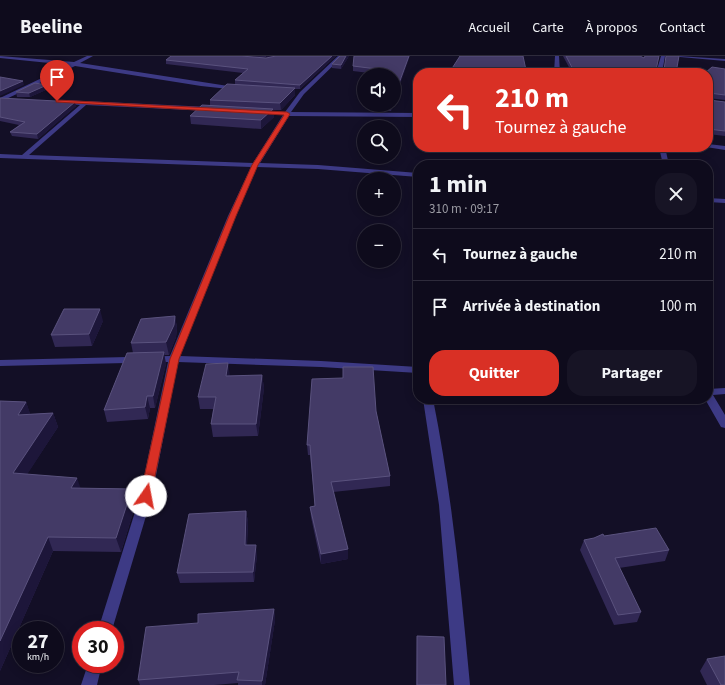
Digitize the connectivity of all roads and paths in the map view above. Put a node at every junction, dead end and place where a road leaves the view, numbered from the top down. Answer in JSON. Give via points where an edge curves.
{"nodes":[{"id":1,"x":91,"y":56,"type":"edge"},
{"id":2,"x":341,"y":56,"type":"edge"},
{"id":3,"x":556,"y":56,"type":"edge"},
{"id":4,"x":663,"y":56,"type":"edge"},
{"id":5,"x":680,"y":56,"type":"edge"},
{"id":6,"x":0,"y":57,"type":"edge"},
{"id":7,"x":725,"y":60,"type":"edge"},
{"id":8,"x":75,"y":64,"type":"junction"},
{"id":9,"x":557,"y":68,"type":"edge"},
{"id":10,"x":660,"y":68,"type":"edge"},
{"id":11,"x":242,"y":88,"type":"edge"},
{"id":12,"x":1,"y":99,"type":"edge"},
{"id":13,"x":18,"y":100,"type":"edge"},
{"id":14,"x":55,"y":101,"type":"edge"},
{"id":15,"x":85,"y":103,"type":"junction"},
{"id":16,"x":219,"y":110,"type":"edge"},
{"id":17,"x":257,"y":112,"type":"edge"},
{"id":18,"x":287,"y":114,"type":"junction"},
{"id":19,"x":413,"y":115,"type":"edge"},
{"id":20,"x":713,"y":147,"type":"edge"},
{"id":21,"x":725,"y":148,"type":"edge"},
{"id":22,"x":0,"y":156,"type":"edge"},
{"id":23,"x":24,"y":156,"type":"junction"},
{"id":24,"x":255,"y":165,"type":"junction"},
{"id":25,"x":413,"y":175,"type":"edge"},
{"id":26,"x":713,"y":200,"type":"edge"},
{"id":27,"x":725,"y":201,"type":"edge"},
{"id":28,"x":174,"y":359,"type":"junction"},
{"id":29,"x":0,"y":363,"type":"edge"},
{"id":30,"x":413,"y":370,"type":"edge"},
{"id":31,"x":725,"y":391,"type":"edge"},
{"id":32,"x":713,"y":392,"type":"edge"},
{"id":33,"x":429,"y":404,"type":"edge"},
{"id":34,"x":713,"y":404,"type":"edge"},
{"id":35,"x":725,"y":424,"type":"edge"},
{"id":36,"x":108,"y":621,"type":"edge"},
{"id":37,"x":92,"y":673,"type":"edge"},
{"id":38,"x":89,"y":685,"type":"edge"},
{"id":39,"x":462,"y":685,"type":"edge"}],
"edges":[{"from":1,"to":8,"type":"street"},
{"from":2,"to":18,"type":"street","via":[[298,93]]},
{"from":3,"to":9,"type":"street"},
{"from":4,"to":10,"type":"street"},
{"from":5,"to":7,"type":"street"},
{"from":6,"to":8,"type":"street"},
{"from":8,"to":11,"type":"street"},
{"from":8,"to":12,"type":"street"},
{"from":12,"to":13,"type":"street"},
{"from":14,"to":15,"type":"street"},
{"from":15,"to":16,"type":"street"},
{"from":15,"to":23,"type":"street"},
{"from":17,"to":18,"type":"street"},
{"from":18,"to":19,"type":"street"},
{"from":18,"to":24,"type":"street"},
{"from":20,"to":21,"type":"street"},
{"from":22,"to":23,"type":"street"},
{"from":23,"to":24,"type":"street"},
{"from":24,"to":25,"type":"street"},
{"from":24,"to":28,"type":"street"},
{"from":26,"to":27,"type":"street"},
{"from":28,"to":29,"type":"street"},
{"from":28,"to":30,"type":"street"},
{"from":28,"to":36,"type":"street","via":[[146,496]]},
{"from":31,"to":32,"type":"street"},
{"from":33,"to":39,"type":"street","via":[[438,450]]},
{"from":34,"to":35,"type":"street"},
{"from":37,"to":38,"type":"street"}]}
